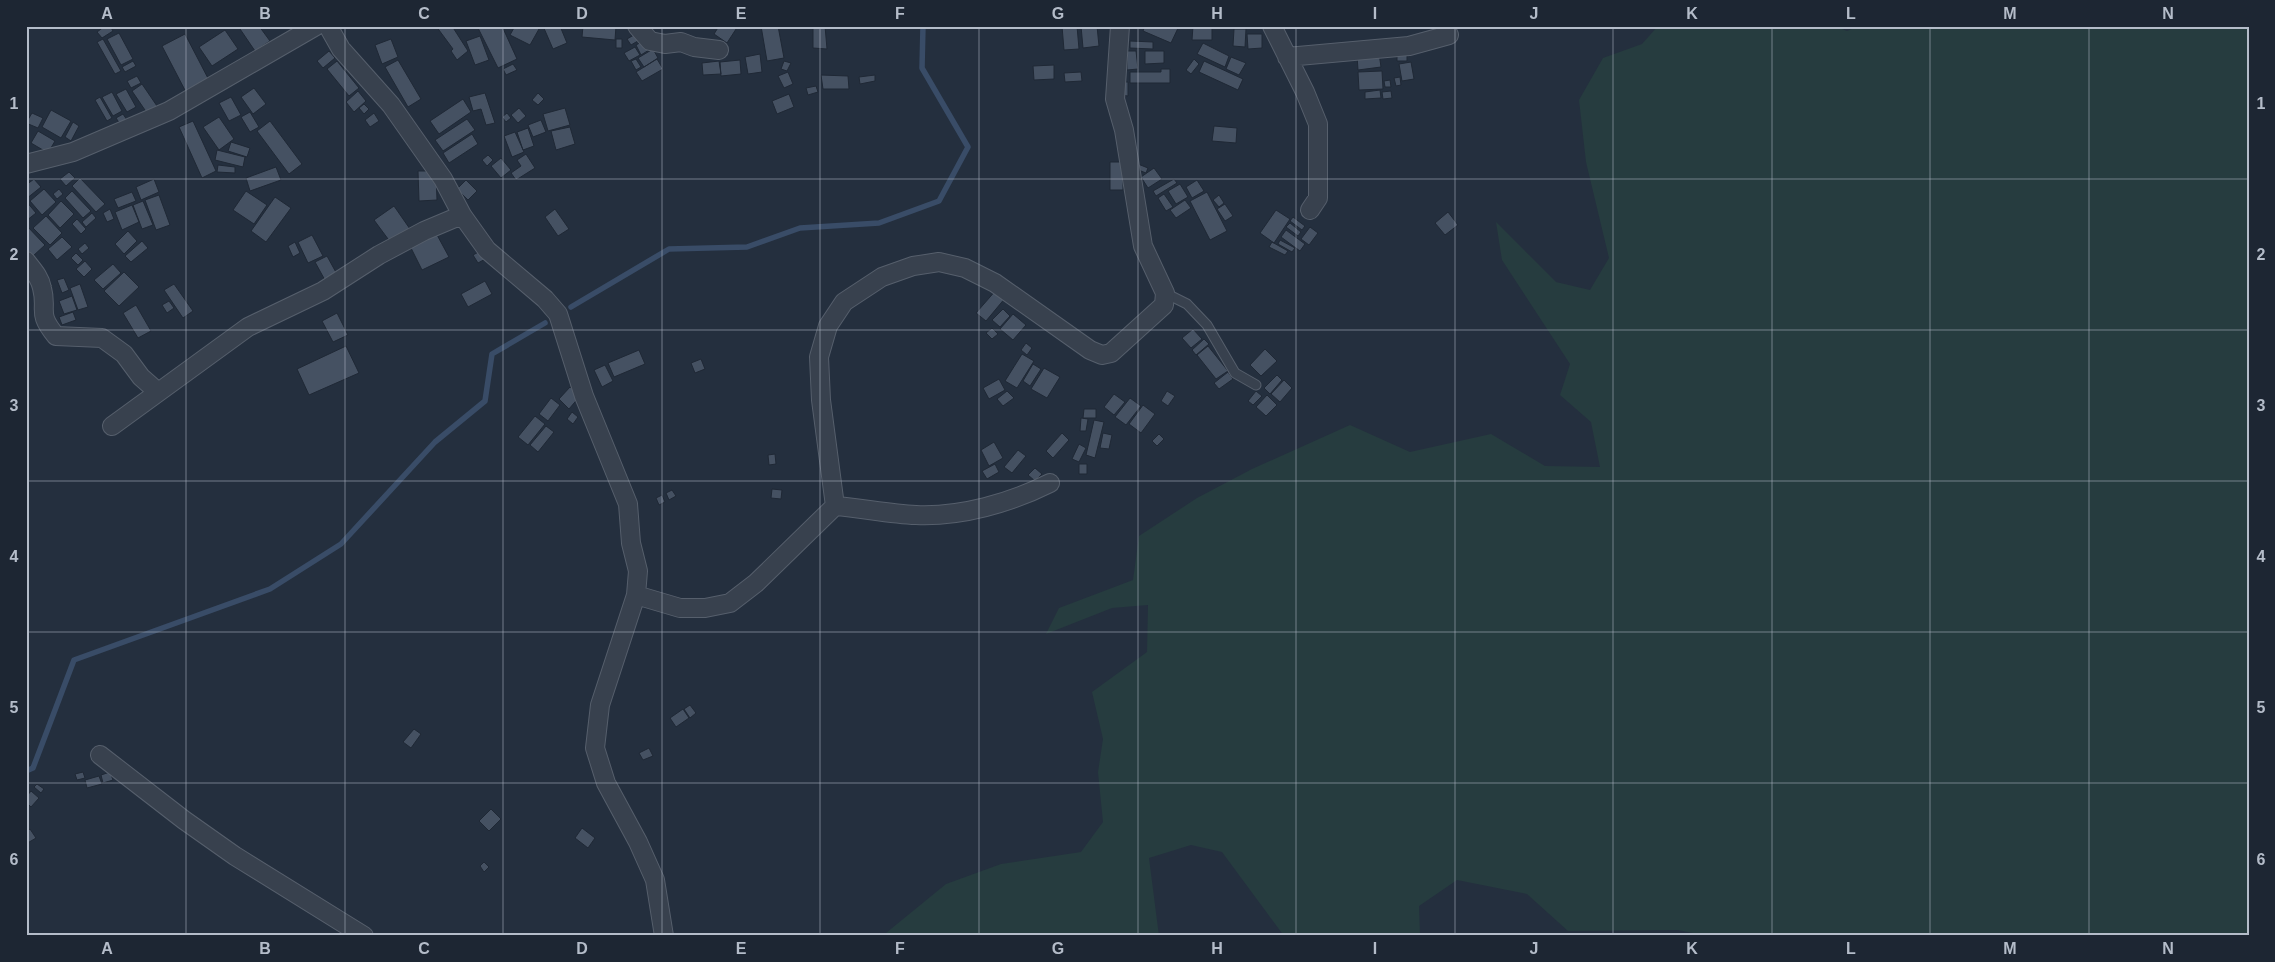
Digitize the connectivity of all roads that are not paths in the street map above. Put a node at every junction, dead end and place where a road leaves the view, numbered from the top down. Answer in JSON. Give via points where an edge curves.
{"nodes":[{"id":1,"x":316,"y":26,"type":"edge"},
{"id":2,"x":328,"y":26,"type":"edge"},
{"id":3,"x":637,"y":26,"type":"edge"},
{"id":4,"x":1120,"y":26,"type":"edge"},
{"id":5,"x":1272,"y":26,"type":"edge"},
{"id":6,"x":1449,"y":35,"type":"dead end"},
{"id":7,"x":719,"y":50,"type":"dead end"},
{"id":8,"x":1287,"y":57,"type":"junction"},
{"id":9,"x":26,"y":164,"type":"edge"},
{"id":10,"x":1310,"y":210,"type":"dead end"},
{"id":11,"x":462,"y":215,"type":"junction"},
{"id":12,"x":26,"y":261,"type":"edge"},
{"id":13,"x":1165,"y":293,"type":"junction"},
{"id":14,"x":1256,"y":385,"type":"dead end"},
{"id":15,"x":158,"y":392,"type":"junction"},
{"id":16,"x":112,"y":426,"type":"dead end"},
{"id":17,"x":1050,"y":483,"type":"dead end"},
{"id":18,"x":835,"y":506,"type":"junction"},
{"id":19,"x":636,"y":595,"type":"junction"},
{"id":20,"x":100,"y":755,"type":"dead end"},
{"id":21,"x":364,"y":936,"type":"edge"},
{"id":22,"x":664,"y":936,"type":"edge"}],
"edges":[{"from":1,"to":9,"type":"street","via":[[169,111],[73,152]]},
{"from":2,"to":11,"type":"street","via":[[341,49],[391,105],[443,179]]},
{"from":3,"to":7,"type":"street","via":[[650,41],[665,44],[681,42]]},
{"from":4,"to":13,"type":"street","via":[[1115,99],[1124,130],[1143,246]]},
{"from":5,"to":8,"type":"street"},
{"from":6,"to":8,"type":"street","via":[[1409,46]]},
{"from":8,"to":10,"type":"street","via":[[1318,124],[1318,198]]},
{"from":11,"to":15,"type":"street","via":[[424,230],[322,291],[248,327]]},
{"from":11,"to":19,"type":"street","via":[[487,250],[558,314],[584,396],[628,504],[631,543],[638,571]]},
{"from":12,"to":15,"type":"street","via":[[38,276],[43,290],[42,309],[46,324],[56,336],[102,338],[124,354],[141,377]]},
{"from":13,"to":14,"type":"lane","via":[[1188,304],[1206,325],[1235,373]]},
{"from":13,"to":18,"type":"street","via":[[1164,305],[1146,323],[1111,353],[1102,354],[1090,350],[995,283],[965,268],[939,262],[913,266],[882,277],[844,302],[828,326],[819,357],[821,400]]},
{"from":15,"to":16,"type":"street"},
{"from":17,"to":18,"type":"street","via":[[1023,496],[941,515],[914,516]]},
{"from":18,"to":19,"type":"street","via":[[756,583],[730,603],[680,608]]},
{"from":19,"to":22,"type":"street","via":[[600,706],[595,748],[606,783],[655,880]]},
{"from":20,"to":21,"type":"street","via":[[235,856]]}]}
